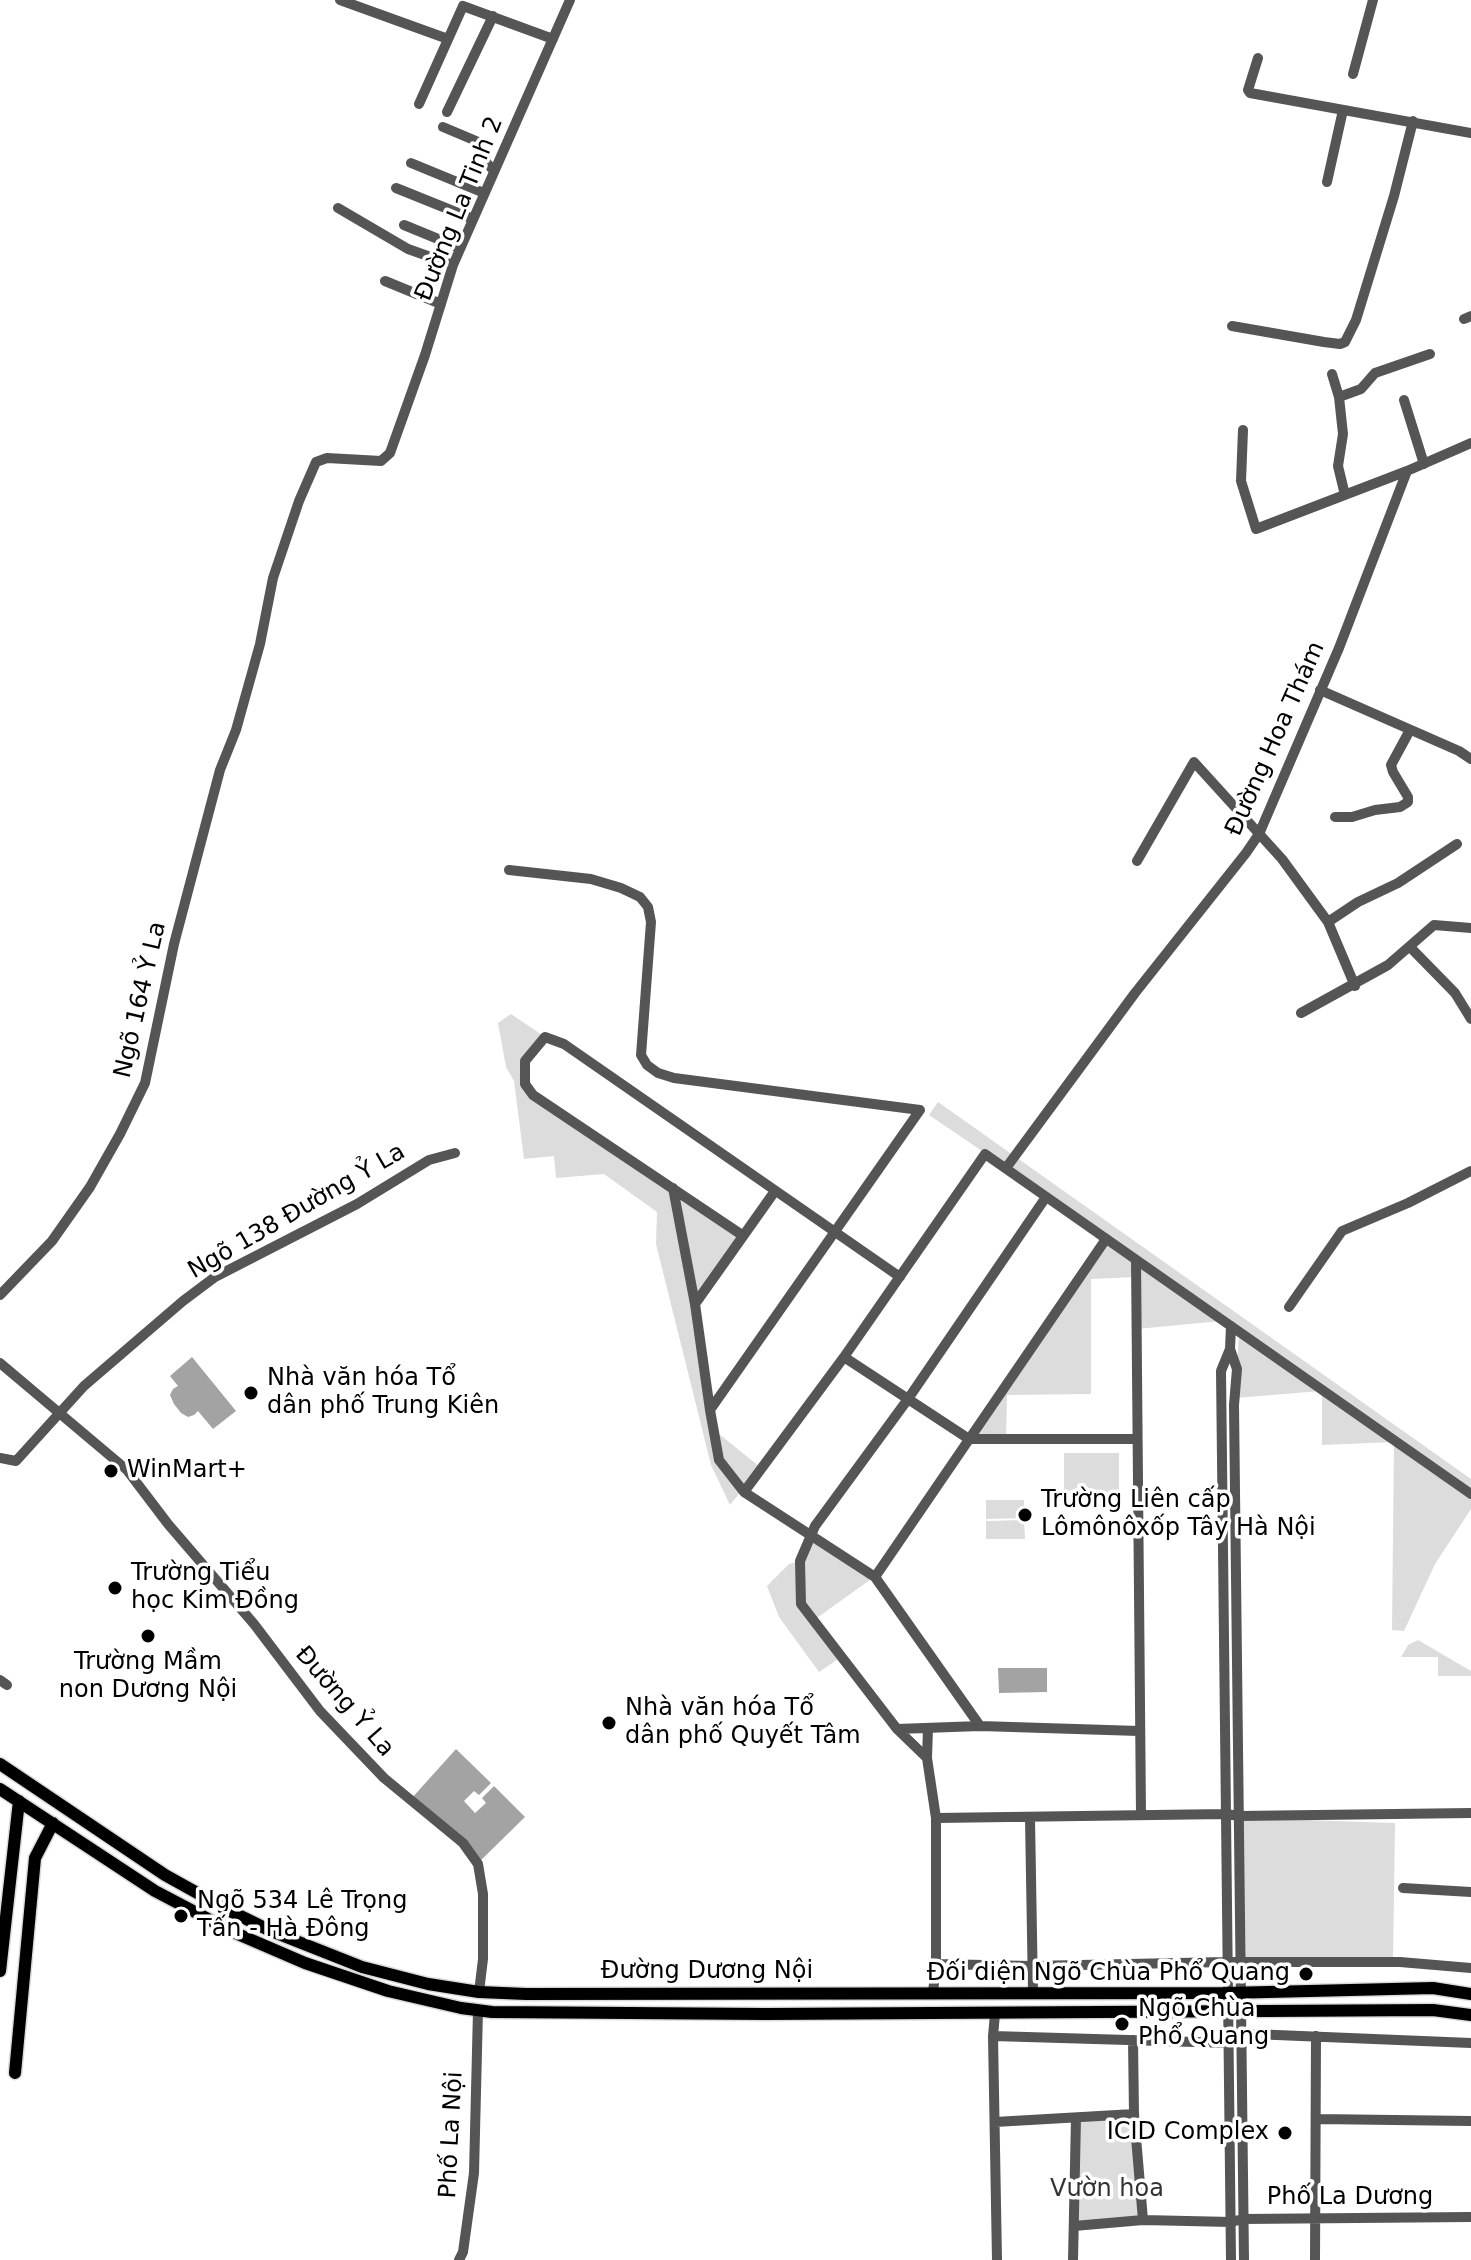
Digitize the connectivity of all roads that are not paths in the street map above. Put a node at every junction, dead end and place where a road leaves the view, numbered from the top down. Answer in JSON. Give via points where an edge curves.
{"nodes":[{"id":1,"x":340,"y":0,"type":"edge"},
{"id":2,"x":570,"y":0,"type":"edge"},
{"id":3,"x":1373,"y":0,"type":"edge"},
{"id":4,"x":466,"y":3,"type":"edge"},
{"id":5,"x":493,"y":16,"type":"junction"},
{"id":6,"x":448,"y":39,"type":"junction"},
{"id":7,"x":553,"y":39,"type":"junction"},
{"id":8,"x":1258,"y":58,"type":"dead end"},
{"id":9,"x":1353,"y":74,"type":"dead end"},
{"id":10,"x":419,"y":104,"type":"dead end"},
{"id":11,"x":1343,"y":110,"type":"junction"},
{"id":12,"x":447,"y":112,"type":"dead end"},
{"id":13,"x":1413,"y":121,"type":"junction"},
{"id":14,"x":443,"y":127,"type":"dead end"},
{"id":15,"x":1471,"y":133,"type":"edge"},
{"id":16,"x":411,"y":163,"type":"dead end"},
{"id":17,"x":494,"y":171,"type":"junction"},
{"id":18,"x":1327,"y":182,"type":"dead end"},
{"id":19,"x":396,"y":188,"type":"dead end"},
{"id":20,"x":484,"y":193,"type":"junction"},
{"id":21,"x":338,"y":208,"type":"dead end"},
{"id":22,"x":473,"y":219,"type":"junction"},
{"id":23,"x":404,"y":225,"type":"dead end"},
{"id":24,"x":460,"y":248,"type":"junction"},
{"id":25,"x":453,"y":265,"type":"junction"},
{"id":26,"x":385,"y":281,"type":"dead end"},
{"id":27,"x":441,"y":304,"type":"junction"},
{"id":28,"x":1232,"y":326,"type":"dead end"},
{"id":29,"x":1430,"y":354,"type":"dead end"},
{"id":30,"x":1332,"y":374,"type":"dead end"},
{"id":31,"x":1339,"y":397,"type":"junction"},
{"id":32,"x":1404,"y":400,"type":"dead end"},
{"id":33,"x":1243,"y":430,"type":"dead end"},
{"id":34,"x":1471,"y":443,"type":"edge"},
{"id":35,"x":316,"y":462,"type":"joint"},
{"id":36,"x":1424,"y":464,"type":"junction"},
{"id":37,"x":1407,"y":471,"type":"junction"},
{"id":38,"x":1345,"y":495,"type":"junction"},
{"id":39,"x":1320,"y":690,"type":"junction"},
{"id":40,"x":1410,"y":730,"type":"junction"},
{"id":41,"x":1471,"y":759,"type":"edge"},
{"id":42,"x":1335,"y":817,"type":"dead end"},
{"id":43,"x":1259,"y":834,"type":"junction"},
{"id":44,"x":1457,"y":844,"type":"dead end"},
{"id":45,"x":1137,"y":861,"type":"dead end"},
{"id":46,"x":509,"y":870,"type":"dead end"},
{"id":47,"x":1328,"y":922,"type":"junction"},
{"id":48,"x":1471,"y":928,"type":"edge"},
{"id":49,"x":1410,"y":947,"type":"junction"},
{"id":50,"x":1355,"y":986,"type":"junction"},
{"id":51,"x":1301,"y":1013,"type":"dead end"},
{"id":52,"x":1471,"y":1019,"type":"edge"},
{"id":53,"x":455,"y":1153,"type":"dead end"},
{"id":54,"x":1006,"y":1168,"type":"junction"},
{"id":55,"x":1470,"y":1176,"type":"edge"},
{"id":56,"x":673,"y":1188,"type":"junction"},
{"id":57,"x":775,"y":1191,"type":"junction"},
{"id":58,"x":1046,"y":1197,"type":"junction"},
{"id":59,"x":835,"y":1232,"type":"junction"},
{"id":60,"x":742,"y":1235,"type":"junction"},
{"id":61,"x":1106,"y":1239,"type":"junction"},
{"id":62,"x":1136,"y":1260,"type":"junction"},
{"id":63,"x":900,"y":1277,"type":"junction"},
{"id":64,"x":0,"y":1295,"type":"edge"},
{"id":65,"x":695,"y":1304,"type":"junction"},
{"id":66,"x":1289,"y":1307,"type":"dead end"},
{"id":67,"x":1231,"y":1326,"type":"junction"},
{"id":68,"x":1230,"y":1349,"type":"junction"},
{"id":69,"x":844,"y":1357,"type":"junction"},
{"id":70,"x":0,"y":1363,"type":"edge"},
{"id":71,"x":908,"y":1399,"type":"junction"},
{"id":72,"x":710,"y":1410,"type":"junction"},
{"id":73,"x":58,"y":1413,"type":"junction"},
{"id":74,"x":969,"y":1439,"type":"junction"},
{"id":75,"x":1137,"y":1439,"type":"junction"},
{"id":76,"x":0,"y":1458,"type":"edge"},
{"id":77,"x":744,"y":1492,"type":"junction"},
{"id":78,"x":1471,"y":1494,"type":"edge"},
{"id":79,"x":819,"y":1520,"type":"junction"},
{"id":80,"x":809,"y":1536,"type":"junction"},
{"id":81,"x":823,"y":1544,"type":"junction"},
{"id":82,"x":875,"y":1577,"type":"junction"},
{"id":83,"x":980,"y":1726,"type":"junction"},
{"id":84,"x":928,"y":1728,"type":"junction"},
{"id":85,"x":897,"y":1729,"type":"junction"},
{"id":86,"x":1139,"y":1731,"type":"junction"},
{"id":87,"x":927,"y":1758,"type":"junction"},
{"id":88,"x":0,"y":1764,"type":"edge"},
{"id":89,"x":0,"y":1789,"type":"edge"},
{"id":90,"x":19,"y":1801,"type":"junction"},
{"id":91,"x":1471,"y":1813,"type":"edge"},
{"id":92,"x":1226,"y":1814,"type":"junction"},
{"id":93,"x":1141,"y":1815,"type":"junction"},
{"id":94,"x":1239,"y":1816,"type":"junction"},
{"id":95,"x":936,"y":1818,"type":"junction"},
{"id":96,"x":1030,"y":1818,"type":"junction"},
{"id":97,"x":53,"y":1823,"type":"junction"},
{"id":98,"x":1403,"y":1888,"type":"dead end"},
{"id":99,"x":1471,"y":1892,"type":"edge"},
{"id":100,"x":5,"y":1894,"type":"edge"},
{"id":101,"x":31,"y":1897,"type":"junction"},
{"id":102,"x":1226,"y":1962,"type":"junction"},
{"id":103,"x":1241,"y":1962,"type":"junction"},
{"id":104,"x":936,"y":1964,"type":"junction"},
{"id":105,"x":1031,"y":1966,"type":"junction"},
{"id":106,"x":1471,"y":1968,"type":"edge"},
{"id":107,"x":0,"y":1971,"type":"edge"},
{"id":108,"x":479,"y":1992,"type":"junction"},
{"id":109,"x":933,"y":1993,"type":"junction"},
{"id":110,"x":1033,"y":1993,"type":"junction"},
{"id":111,"x":1234,"y":1993,"type":"junction"},
{"id":112,"x":1471,"y":1994,"type":"edge"},
{"id":113,"x":478,"y":2010,"type":"junction"},
{"id":114,"x":1234,"y":2011,"type":"junction"},
{"id":115,"x":995,"y":2014,"type":"junction"},
{"id":116,"x":1471,"y":2015,"type":"edge"},
{"id":117,"x":993,"y":2036,"type":"junction"},
{"id":118,"x":1316,"y":2036,"type":"junction"},
{"id":119,"x":1133,"y":2040,"type":"junction"},
{"id":120,"x":1242,"y":2042,"type":"junction"},
{"id":121,"x":1229,"y":2043,"type":"junction"},
{"id":122,"x":1471,"y":2043,"type":"edge"},
{"id":123,"x":15,"y":2073,"type":"dead end"},
{"id":124,"x":1134,"y":2114,"type":"junction"},
{"id":125,"x":1076,"y":2118,"type":"junction"},
{"id":126,"x":1317,"y":2119,"type":"junction"},
{"id":127,"x":1471,"y":2121,"type":"edge"},
{"id":128,"x":995,"y":2122,"type":"junction"},
{"id":129,"x":1471,"y":2217,"type":"edge"},
{"id":130,"x":1243,"y":2219,"type":"junction"},
{"id":131,"x":1315,"y":2219,"type":"junction"},
{"id":132,"x":1143,"y":2220,"type":"junction"},
{"id":133,"x":1231,"y":2222,"type":"junction"},
{"id":134,"x":1074,"y":2226,"type":"junction"},
{"id":135,"x":459,"y":2260,"type":"edge"},
{"id":136,"x":997,"y":2260,"type":"edge"},
{"id":137,"x":1073,"y":2260,"type":"edge"},
{"id":138,"x":1231,"y":2260,"type":"edge"},
{"id":139,"x":1244,"y":2260,"type":"edge"},
{"id":140,"x":1315,"y":2260,"type":"edge"}],
"edges":[{"from":1,"to":6,"type":"street"},
{"from":2,"to":7,"type":"street","name":"Đường La Tinh 2"},
{"from":3,"to":9,"type":"street"},
{"from":4,"to":5,"type":"street"},
{"from":4,"to":6,"type":"street"},
{"from":5,"to":7,"type":"street"},
{"from":5,"to":12,"type":"street"},
{"from":6,"to":10,"type":"street"},
{"from":7,"to":17,"type":"street","name":"Đường La Tinh 2"},
{"from":8,"to":11,"type":"street","via":[[1250,93]]},
{"from":11,"to":13,"type":"street"},
{"from":11,"to":18,"type":"street"},
{"from":13,"to":15,"type":"street"},
{"from":13,"to":28,"type":"street","via":[[1346,341]]},
{"from":14,"to":17,"type":"street","via":[[488,146],[485,161]]},
{"from":16,"to":20,"type":"street"},
{"from":17,"to":20,"type":"street","name":"Đường La Tinh 2"},
{"from":19,"to":22,"type":"street"},
{"from":20,"to":22,"type":"street","name":"Đường La Tinh 2"},
{"from":21,"to":25,"type":"street","via":[[408,249]]},
{"from":22,"to":24,"type":"street","name":"Đường La Tinh 2"},
{"from":23,"to":24,"type":"street"},
{"from":24,"to":25,"type":"street","name":"Đường La Tinh 2"},
{"from":25,"to":27,"type":"street","name":"Đường La Tinh 2"},
{"from":26,"to":27,"type":"street"},
{"from":27,"to":35,"type":"street","name":"Đường La Tinh 2","via":[[390,453],[381,461]]},
{"from":29,"to":31,"type":"street","via":[[1375,373],[1361,389]]},
{"from":30,"to":31,"type":"street"},
{"from":31,"to":38,"type":"street","via":[[1343,434],[1338,466]]},
{"from":32,"to":36,"type":"street"},
{"from":33,"to":38,"type":"street","via":[[1242,483],[1255,529]]},
{"from":34,"to":36,"type":"street"},
{"from":35,"to":64,"type":"street","name":"Ngõ 164 Ỷ La","via":[[273,578],[260,644],[220,770],[174,944],[145,1083],[90,1187],[52,1241]]},
{"from":36,"to":37,"type":"street"},
{"from":37,"to":38,"type":"street"},
{"from":37,"to":39,"type":"street","name":"Đường Hoa Thám"},
{"from":39,"to":40,"type":"street"},
{"from":39,"to":43,"type":"street","name":"Đường Hoa Thám"},
{"from":40,"to":41,"type":"street"},
{"from":40,"to":42,"type":"street","via":[[1391,765],[1408,802]]},
{"from":43,"to":45,"type":"street","via":[[1194,762]]},
{"from":43,"to":47,"type":"street"},
{"from":43,"to":54,"type":"street","name":"Đường Hoa Thám"},
{"from":44,"to":47,"type":"street"},
{"from":46,"to":59,"type":"street","via":[[591,879],[640,897],[648,907],[641,1055],[658,1073],[920,1110]]},
{"from":47,"to":50,"type":"street"},
{"from":48,"to":49,"type":"street","via":[[1436,924]]},
{"from":49,"to":50,"type":"street"},
{"from":49,"to":52,"type":"street","via":[[1455,993]]},
{"from":50,"to":51,"type":"street"},
{"from":53,"to":73,"type":"street","name":"Ngõ 138 Đường Ỷ La","via":[[429,1160],[357,1204],[215,1277]]},
{"from":54,"to":58,"type":"street"},
{"from":54,"to":63,"type":"street","via":[[985,1154]]},
{"from":55,"to":66,"type":"street","via":[[1342,1231]]},
{"from":56,"to":57,"type":"street","via":[[533,1095],[525,1084],[525,1061],[545,1037],[564,1044]]},
{"from":56,"to":60,"type":"street"},
{"from":56,"to":65,"type":"street"},
{"from":57,"to":59,"type":"street"},
{"from":57,"to":60,"type":"street"},
{"from":58,"to":61,"type":"street"},
{"from":58,"to":71,"type":"street"},
{"from":59,"to":63,"type":"street"},
{"from":59,"to":72,"type":"street"},
{"from":60,"to":65,"type":"street"},
{"from":61,"to":62,"type":"street"},
{"from":61,"to":74,"type":"street"},
{"from":62,"to":67,"type":"street"},
{"from":62,"to":75,"type":"street"},
{"from":63,"to":69,"type":"street"},
{"from":65,"to":72,"type":"street"},
{"from":67,"to":68,"type":"street"},
{"from":67,"to":78,"type":"street"},
{"from":68,"to":92,"type":"street","via":[[1221,1371]]},
{"from":68,"to":94,"type":"street","via":[[1237,1369]]},
{"from":69,"to":71,"type":"street"},
{"from":69,"to":77,"type":"street"},
{"from":70,"to":73,"type":"street","name":"Đường Ỷ La"},
{"from":71,"to":74,"type":"street"},
{"from":71,"to":79,"type":"street"},
{"from":72,"to":77,"type":"street","via":[[719,1460]]},
{"from":73,"to":76,"type":"street","name":"Ngõ 138 Đường Ỷ La","via":[[16,1461]]},
{"from":73,"to":108,"type":"street","name":"Đường Ỷ La","via":[[127,1470],[328,1719],[384,1778],[463,1843],[478,1864],[483,1894]]},
{"from":74,"to":75,"type":"street"},
{"from":74,"to":82,"type":"street"},
{"from":75,"to":86,"type":"street"},
{"from":77,"to":80,"type":"street"},
{"from":79,"to":80,"type":"street"},
{"from":79,"to":81,"type":"street"},
{"from":80,"to":81,"type":"street"},
{"from":80,"to":85,"type":"street","via":[[800,1561],[801,1604]]},
{"from":81,"to":82,"type":"street"},
{"from":82,"to":83,"type":"street"},
{"from":83,"to":84,"type":"street"},
{"from":83,"to":86,"type":"street"},
{"from":84,"to":85,"type":"street"},
{"from":84,"to":87,"type":"street"},
{"from":85,"to":87,"type":"street"},
{"from":86,"to":93,"type":"street"},
{"from":87,"to":95,"type":"street"},
{"from":88,"to":108,"type":"main road","name":"Đường Dương Nội","via":[[165,1875],[271,1931],[362,1967]]},
{"from":89,"to":90,"type":"main road","name":"Đường Dương Nội"},
{"from":90,"to":97,"type":"main road","name":"Đường Dương Nội"},
{"from":90,"to":100,"type":"main road"},
{"from":91,"to":94,"type":"street"},
{"from":92,"to":93,"type":"street"},
{"from":92,"to":94,"type":"street"},
{"from":92,"to":102,"type":"street"},
{"from":93,"to":96,"type":"street"},
{"from":94,"to":103,"type":"street"},
{"from":95,"to":96,"type":"street"},
{"from":95,"to":104,"type":"street"},
{"from":96,"to":105,"type":"street"},
{"from":97,"to":101,"type":"main road","via":[[35,1858]]},
{"from":97,"to":113,"type":"main road","name":"Đường Dương Nội","via":[[155,1891],[233,1932],[388,1991]]},
{"from":98,"to":99,"type":"street"},
{"from":100,"to":101,"type":"main road"},
{"from":100,"to":107,"type":"main road"},
{"from":101,"to":123,"type":"main road"},
{"from":102,"to":103,"type":"street"},
{"from":102,"to":105,"type":"street"},
{"from":102,"to":111,"type":"street"},
{"from":103,"to":106,"type":"street","via":[[1400,1962]]},
{"from":103,"to":111,"type":"street"},
{"from":104,"to":105,"type":"street"},
{"from":104,"to":109,"type":"street"},
{"from":105,"to":110,"type":"street"},
{"from":108,"to":109,"type":"main road","name":"Đường Dương Nội"},
{"from":108,"to":113,"type":"main road"},
{"from":109,"to":110,"type":"main road","name":"Đường Dương Nội"},
{"from":110,"to":111,"type":"main road","name":"Đường Dương Nội"},
{"from":111,"to":112,"type":"main road","name":"Đường Dương Nội","via":[[1433,1988]]},
{"from":111,"to":114,"type":"street"},
{"from":113,"to":115,"type":"main road","name":"Đường Dương Nội"},
{"from":113,"to":135,"type":"street","name":"Phố La Nội","via":[[474,2173]]},
{"from":114,"to":115,"type":"main road","name":"Đường Dương Nội"},
{"from":114,"to":116,"type":"main road","name":"Đường Dương Nội","via":[[1433,2010]]},
{"from":114,"to":120,"type":"street"},
{"from":114,"to":121,"type":"street"},
{"from":115,"to":117,"type":"street"},
{"from":117,"to":119,"type":"street"},
{"from":117,"to":128,"type":"street"},
{"from":118,"to":120,"type":"street","via":[[1252,2034]]},
{"from":118,"to":122,"type":"street"},
{"from":118,"to":126,"type":"street"},
{"from":119,"to":121,"type":"street"},
{"from":119,"to":124,"type":"street"},
{"from":120,"to":130,"type":"street"},
{"from":121,"to":133,"type":"street"},
{"from":124,"to":125,"type":"street"},
{"from":124,"to":132,"type":"street"},
{"from":125,"to":128,"type":"street"},
{"from":125,"to":134,"type":"street"},
{"from":126,"to":127,"type":"street"},
{"from":126,"to":131,"type":"street"},
{"from":128,"to":136,"type":"street"},
{"from":129,"to":131,"type":"street","name":"Phố La Dương"},
{"from":130,"to":131,"type":"street","name":"Phố La Dương"},
{"from":130,"to":133,"type":"street","name":"Phố La Dương"},
{"from":130,"to":139,"type":"street"},
{"from":131,"to":140,"type":"street"},
{"from":132,"to":133,"type":"street","name":"Phố La Dương"},
{"from":132,"to":134,"type":"street","name":"Phố La Dương"},
{"from":133,"to":138,"type":"street"},
{"from":134,"to":137,"type":"street"}]}
